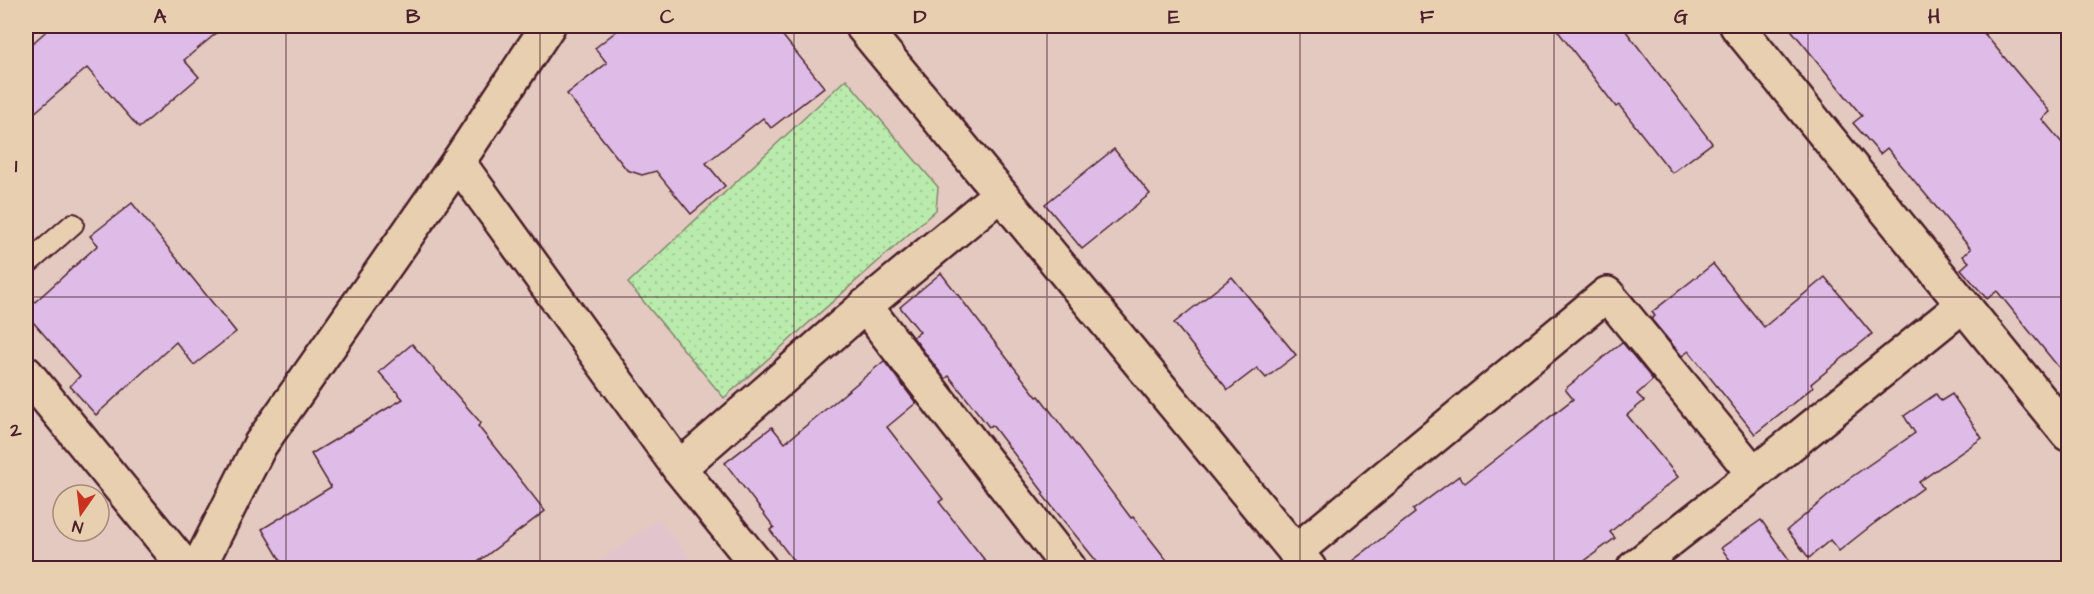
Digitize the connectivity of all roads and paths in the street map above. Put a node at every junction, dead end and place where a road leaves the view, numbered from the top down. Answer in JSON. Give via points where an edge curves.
{"nodes":[{"id":1,"x":548,"y":26,"type":"edge"},
{"id":2,"x":862,"y":26,"type":"edge"},
{"id":3,"x":1737,"y":26,"type":"edge"},
{"id":4,"x":458,"y":162,"type":"junction"},
{"id":5,"x":1000,"y":194,"type":"junction"},
{"id":6,"x":73,"y":224,"type":"dead end"},
{"id":7,"x":26,"y":265,"type":"edge"},
{"id":8,"x":1963,"y":305,"type":"junction"},
{"id":9,"x":865,"y":306,"type":"junction"},
{"id":10,"x":26,"y":373,"type":"edge"},
{"id":11,"x":2068,"y":434,"type":"edge"},
{"id":12,"x":678,"y":468,"type":"junction"},
{"id":13,"x":1754,"y":474,"type":"junction"},
{"id":14,"x":1302,"y":560,"type":"edge"},
{"id":15,"x":186,"y":568,"type":"edge"},
{"id":16,"x":198,"y":568,"type":"edge"},
{"id":17,"x":760,"y":568,"type":"edge"},
{"id":18,"x":1069,"y":568,"type":"edge"},
{"id":19,"x":1634,"y":568,"type":"edge"}],
"edges":[{"from":1,"to":4,"type":"street"},
{"from":2,"to":5,"type":"street"},
{"from":3,"to":8,"type":"street"},
{"from":4,"to":12,"type":"street"},
{"from":4,"to":16,"type":"street","via":[[260,445]]},
{"from":5,"to":9,"type":"street"},
{"from":5,"to":14,"type":"street"},
{"from":6,"to":7,"type":"lane"},
{"from":8,"to":11,"type":"street"},
{"from":8,"to":13,"type":"street"},
{"from":9,"to":12,"type":"street"},
{"from":9,"to":18,"type":"street"},
{"from":10,"to":15,"type":"street"},
{"from":12,"to":17,"type":"street"},
{"from":13,"to":14,"type":"street","via":[[1606,294]]},
{"from":13,"to":19,"type":"street"}]}
